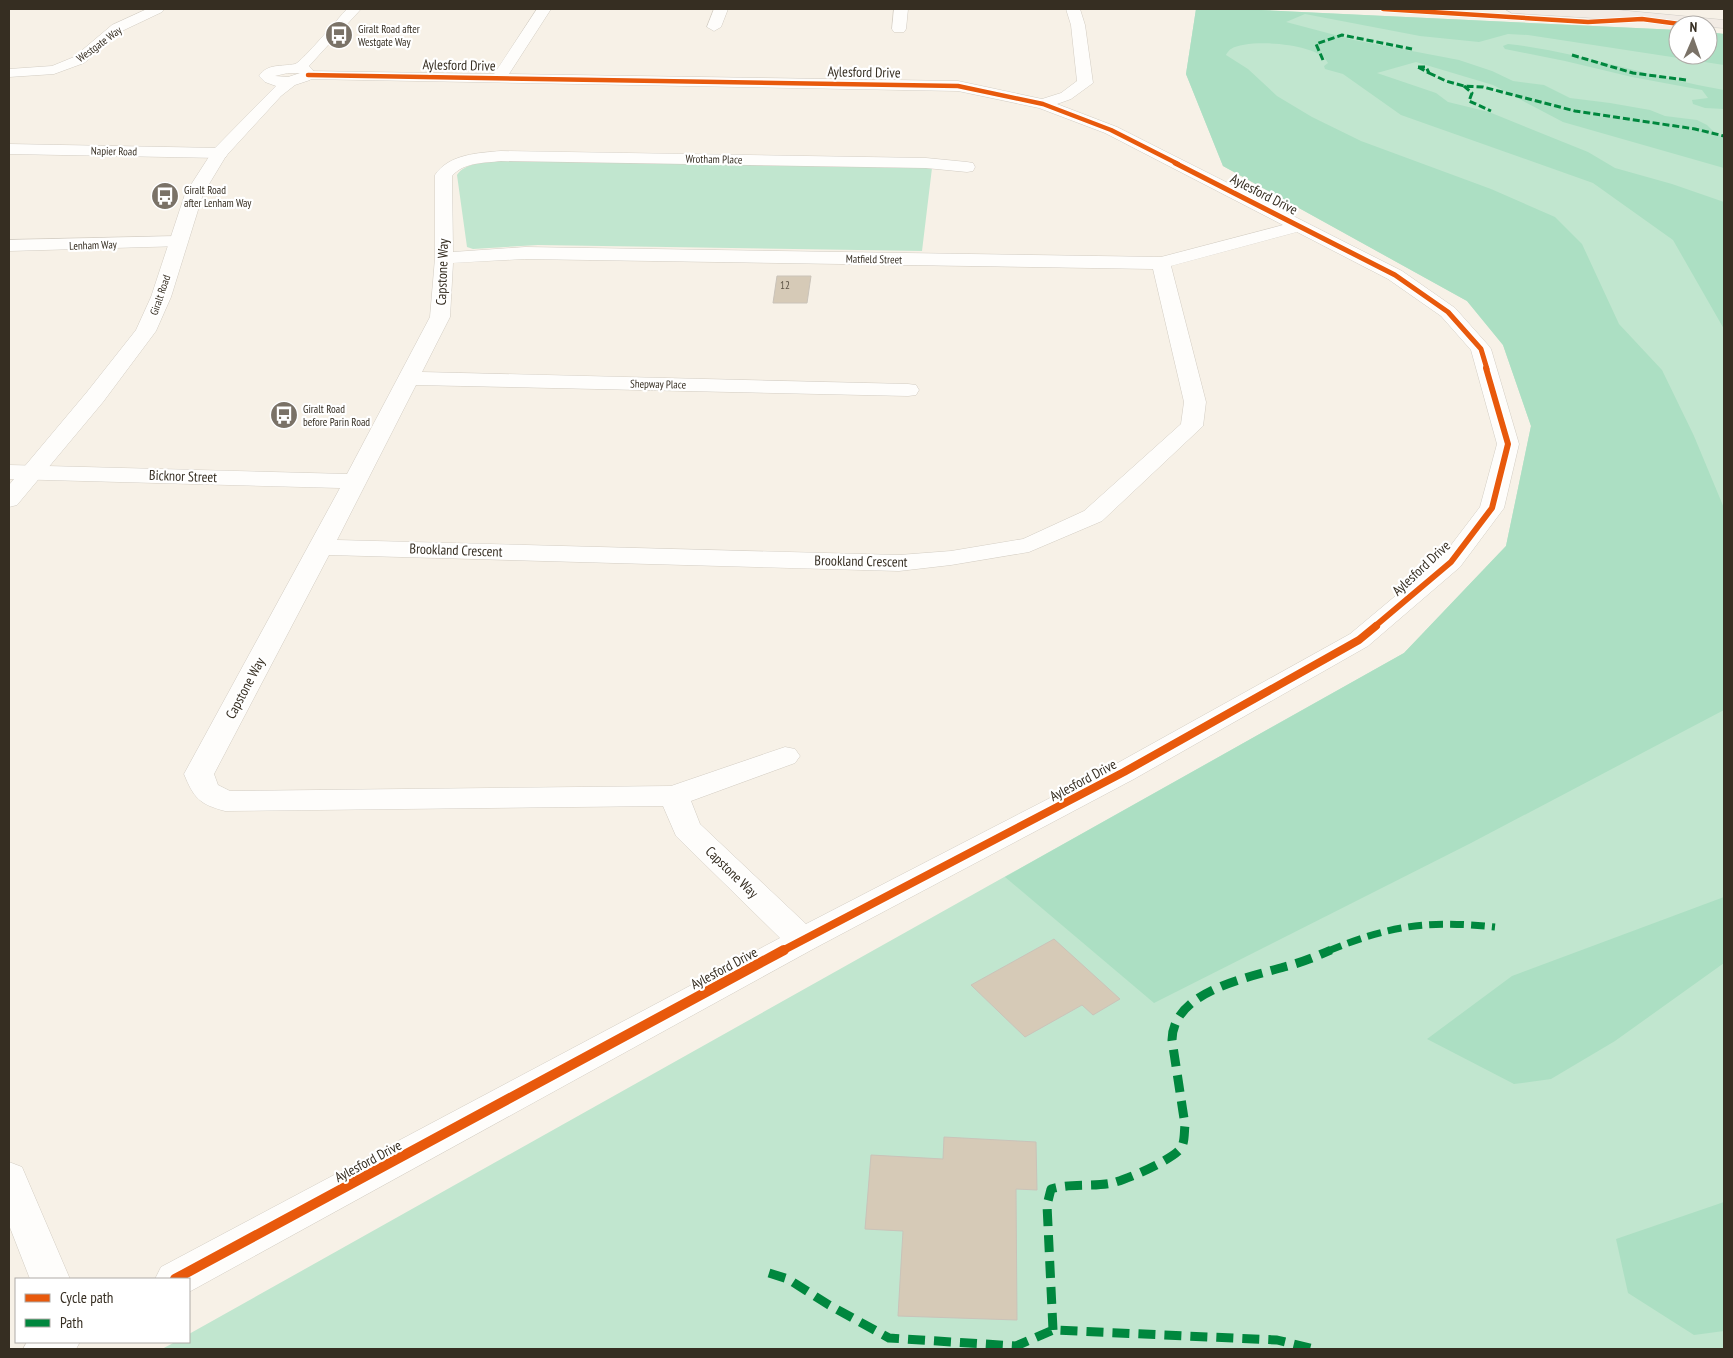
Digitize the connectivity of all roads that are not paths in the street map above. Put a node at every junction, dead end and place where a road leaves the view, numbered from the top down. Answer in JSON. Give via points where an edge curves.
{"nodes":[{"id":1,"x":157,"y":9,"type":"edge"},
{"id":2,"x":340,"y":9,"type":"edge"},
{"id":3,"x":354,"y":9,"type":"edge"},
{"id":4,"x":544,"y":9,"type":"edge"},
{"id":5,"x":722,"y":9,"type":"edge"},
{"id":6,"x":901,"y":9,"type":"edge"},
{"id":7,"x":1073,"y":9,"type":"edge"},
{"id":8,"x":1512,"y":9,"type":"edge"},
{"id":9,"x":1700,"y":9,"type":"edge"},
{"id":10,"x":1724,"y":24,"type":"edge"},
{"id":11,"x":714,"y":27,"type":"dead end"},
{"id":12,"x":899,"y":29,"type":"dead end"},
{"id":13,"x":9,"y":73,"type":"edge"},
{"id":14,"x":296,"y":73,"type":"junction"},
{"id":15,"x":499,"y":78,"type":"junction"},
{"id":16,"x":271,"y":80,"type":"joint"},
{"id":17,"x":1043,"y":104,"type":"junction"},
{"id":18,"x":9,"y":149,"type":"edge"},
{"id":19,"x":213,"y":152,"type":"junction"},
{"id":20,"x":462,"y":162,"type":"joint"},
{"id":21,"x":967,"y":167,"type":"dead end"},
{"id":22,"x":1300,"y":226,"type":"junction"},
{"id":23,"x":168,"y":242,"type":"junction"},
{"id":24,"x":9,"y":246,"type":"edge"},
{"id":25,"x":444,"y":258,"type":"junction"},
{"id":26,"x":1161,"y":263,"type":"junction"},
{"id":27,"x":409,"y":378,"type":"junction"},
{"id":28,"x":908,"y":390,"type":"dead end"},
{"id":29,"x":17,"y":472,"type":"edge"},
{"id":30,"x":355,"y":481,"type":"junction"},
{"id":31,"x":9,"y":500,"type":"edge"},
{"id":32,"x":321,"y":546,"type":"junction"},
{"id":33,"x":785,"y":756,"type":"dead end"},
{"id":34,"x":674,"y":796,"type":"junction"},
{"id":35,"x":803,"y":940,"type":"junction"},
{"id":36,"x":9,"y":1178,"type":"edge"},
{"id":37,"x":50,"y":1278,"type":"edge"},
{"id":38,"x":177,"y":1278,"type":"edge"},
{"id":39,"x":57,"y":1343,"type":"edge"},
{"id":40,"x":44,"y":1349,"type":"edge"}],
"edges":[{"from":1,"to":13,"type":"street","name":"Westgate Way","via":[[117,28],[79,60],[54,70]]},
{"from":2,"to":14,"type":"street","name":"Giralt Road","via":[[297,55]]},
{"from":3,"to":14,"type":"street","name":"Giralt Road"},
{"from":4,"to":15,"type":"street"},
{"from":5,"to":11,"type":"street"},
{"from":6,"to":12,"type":"street"},
{"from":7,"to":17,"type":"street","via":[[1078,24],[1085,83],[1066,96]]},
{"from":8,"to":10,"type":"main road"},
{"from":9,"to":10,"type":"main road","via":[[1709,18]]},
{"from":14,"to":15,"type":"street","name":"Aylesford Drive"},
{"from":14,"to":16,"type":"street","name":"Aylesford Drive"},
{"from":14,"to":19,"type":"street","name":"Giralt Road"},
{"from":15,"to":17,"type":"street","name":"Aylesford Drive","via":[[958,86]]},
{"from":16,"to":19,"type":"street","name":"Giralt Road"},
{"from":17,"to":22,"type":"street","name":"Aylesford Drive","via":[[1111,130]]},
{"from":18,"to":19,"type":"street","name":"Napier Road"},
{"from":19,"to":23,"type":"street","name":"Giralt Road"},
{"from":20,"to":21,"type":"street","name":"Wrotham Place","via":[[501,156],[916,163]]},
{"from":20,"to":25,"type":"street","name":"Capstone Way","via":[[442,175]]},
{"from":22,"to":26,"type":"street","name":"Matfield Street"},
{"from":22,"to":35,"type":"street","name":"Aylesford Drive","via":[[1395,276],[1448,312],[1481,349],[1508,444],[1492,508],[1450,562],[1359,640],[1124,772]]},
{"from":23,"to":24,"type":"street","name":"Lenham Way"},
{"from":23,"to":29,"type":"street","name":"Giralt Road","via":[[161,296],[146,331],[118,368]]},
{"from":25,"to":26,"type":"street","name":"Matfield Street","via":[[525,253]]},
{"from":25,"to":27,"type":"street","name":"Capstone Way","via":[[440,317]]},
{"from":26,"to":32,"type":"street","name":"Brookland Crescent","via":[[1195,402],[1192,426],[1093,516],[1028,545],[899,563]]},
{"from":27,"to":28,"type":"street","name":"Shepway Place"},
{"from":27,"to":30,"type":"street","name":"Capstone Way"},
{"from":29,"to":30,"type":"street","name":"Bicknor Street"},
{"from":29,"to":31,"type":"street","name":"Giralt Road"},
{"from":30,"to":32,"type":"street","name":"Capstone Way"},
{"from":32,"to":34,"type":"street","name":"Capstone Way","via":[[199,774],[206,791],[225,801]]},
{"from":33,"to":34,"type":"street","name":"Capstone Way"},
{"from":34,"to":35,"type":"street","name":"Capstone Way","via":[[687,829]]},
{"from":35,"to":38,"type":"street","name":"Aylesford Drive"},
{"from":36,"to":37,"type":"street"},
{"from":39,"to":40,"type":"street"}]}
